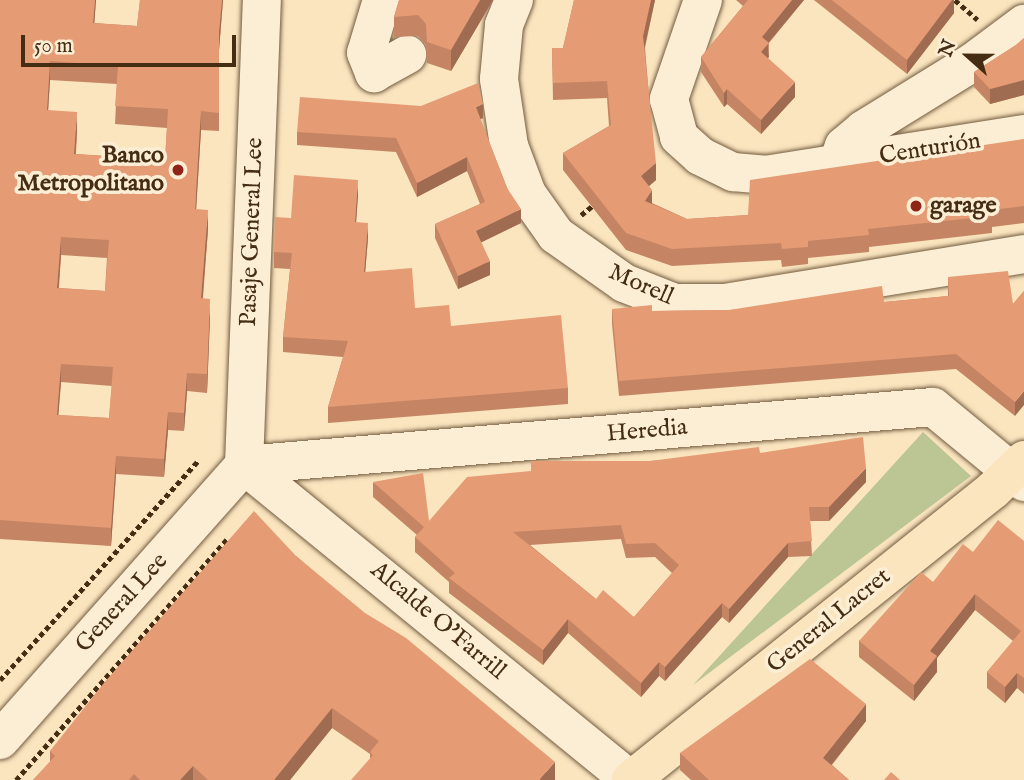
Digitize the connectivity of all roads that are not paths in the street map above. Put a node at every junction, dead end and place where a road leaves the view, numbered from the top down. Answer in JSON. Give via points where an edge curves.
{"nodes":[{"id":1,"x":262,"y":0,"type":"edge"},
{"id":2,"x":383,"y":0,"type":"edge"},
{"id":3,"x":514,"y":0,"type":"edge"},
{"id":4,"x":703,"y":0,"type":"edge"},
{"id":5,"x":1024,"y":24,"type":"edge"},
{"id":6,"x":407,"y":55,"type":"dead end"},
{"id":7,"x":1024,"y":134,"type":"edge"},
{"id":8,"x":837,"y":165,"type":"junction"},
{"id":9,"x":1024,"y":254,"type":"edge"},
{"id":10,"x":244,"y":465,"type":"junction"},
{"id":11,"x":1020,"y":471,"type":"edge"},
{"id":12,"x":0,"y":740,"type":"edge"},
{"id":13,"x":630,"y":780,"type":"edge"}],
"edges":[{"from":1,"to":10,"type":"street","name":"Pasaje General Lee"},
{"from":2,"to":6,"type":"street","via":[[366,53],[374,73]]},
{"from":3,"to":9,"type":"street","name":"Morell","via":[[504,25],[499,79],[509,146],[527,194],[556,235],[624,283],[675,303],[725,303]]},
{"from":4,"to":8,"type":"street","name":"Centurión","via":[[669,99],[679,136],[700,156],[733,172],[765,175]]},
{"from":5,"to":8,"type":"street","via":[[973,62],[863,130],[844,146]]},
{"from":7,"to":8,"type":"street","name":"Centurión"},
{"from":10,"to":11,"type":"street","name":"Heredia","via":[[933,407]]},
{"from":10,"to":12,"type":"street","name":"General Lee"},
{"from":10,"to":13,"type":"street","name":"Alcalde O'Farrill"},
{"from":11,"to":13,"type":"main road","name":"General Lacret"}]}
